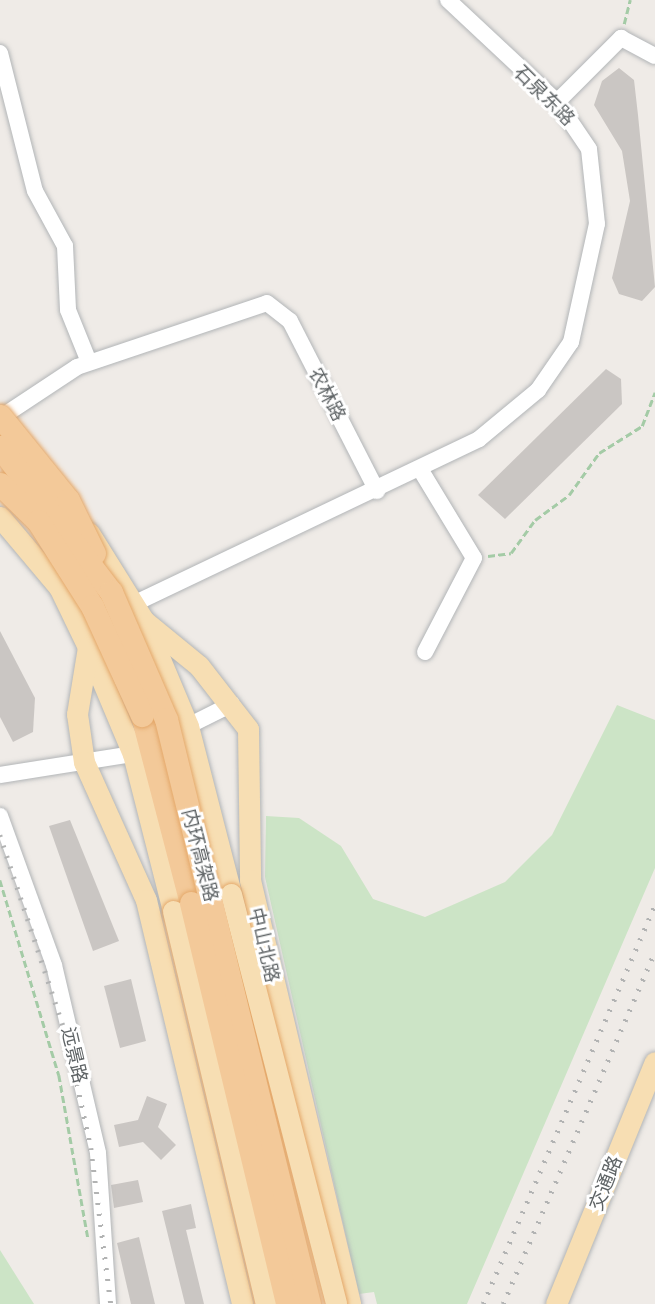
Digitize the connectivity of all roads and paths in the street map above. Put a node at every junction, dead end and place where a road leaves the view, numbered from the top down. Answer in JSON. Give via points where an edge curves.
{"nodes":[{"id":1,"x":449,"y":0,"type":"edge"},
{"id":2,"x":630,"y":0,"type":"edge"},
{"id":3,"x":621,"y":38,"type":"junction"},
{"id":4,"x":0,"y":53,"type":"edge"},
{"id":5,"x":655,"y":56,"type":"edge"},
{"id":6,"x":557,"y":102,"type":"junction"},
{"id":7,"x":89,"y":362,"type":"junction"},
{"id":8,"x":655,"y":392,"type":"edge"},
{"id":9,"x":0,"y":417,"type":"edge"},
{"id":10,"x":0,"y":432,"type":"edge"},
{"id":11,"x":0,"y":447,"type":"edge"},
{"id":12,"x":420,"y":469,"type":"junction"},
{"id":13,"x":0,"y":484,"type":"edge"},
{"id":14,"x":377,"y":491,"type":"junction"},
{"id":15,"x":0,"y":517,"type":"edge"},
{"id":16,"x":474,"y":558,"type":"junction"},
{"id":17,"x":136,"y":615,"type":"junction"},
{"id":18,"x":84,"y":638,"type":"junction"},
{"id":19,"x":425,"y":652,"type":"dead end"},
{"id":20,"x":232,"y":704,"type":"junction"},
{"id":21,"x":188,"y":726,"type":"junction"},
{"id":22,"x":133,"y":754,"type":"junction"},
{"id":23,"x":84,"y":762,"type":"junction"},
{"id":24,"x":0,"y":775,"type":"edge"},
{"id":25,"x":0,"y":816,"type":"edge"},
{"id":26,"x":0,"y":880,"type":"edge"},
{"id":27,"x":655,"y":1062,"type":"edge"},
{"id":28,"x":320,"y":1176,"type":"junction"},
{"id":29,"x":218,"y":1201,"type":"junction"},
{"id":30,"x":328,"y":1213,"type":"junction"},
{"id":31,"x":225,"y":1234,"type":"junction"},
{"id":32,"x":89,"y":1245,"type":"dead end"},
{"id":33,"x":337,"y":1249,"type":"junction"},
{"id":34,"x":234,"y":1269,"type":"junction"},
{"id":35,"x":108,"y":1304,"type":"edge"},
{"id":36,"x":242,"y":1304,"type":"edge"},
{"id":37,"x":266,"y":1304,"type":"edge"},
{"id":38,"x":287,"y":1304,"type":"edge"},
{"id":39,"x":309,"y":1304,"type":"edge"},
{"id":40,"x":336,"y":1304,"type":"edge"},
{"id":41,"x":350,"y":1304,"type":"edge"},
{"id":42,"x":556,"y":1304,"type":"edge"}],
"edges":[{"from":1,"to":6,"type":"street","name":"石泉东路"},
{"from":2,"to":3,"type":"path"},
{"from":3,"to":5,"type":"street"},
{"from":3,"to":6,"type":"street"},
{"from":4,"to":7,"type":"street","via":[[36,191],[65,246],[68,310]]},
{"from":6,"to":12,"type":"street","name":"石泉东路","via":[[581,133],[597,184],[585,296],[571,342],[538,390],[500,425]]},
{"from":7,"to":9,"type":"street","name":"农林路"},
{"from":7,"to":14,"type":"street","name":"农林路","via":[[200,330],[258,304],[276,305],[290,321]]},
{"from":8,"to":16,"type":"path","via":[[642,426],[599,453],[569,495],[535,520],[511,553]]},
{"from":9,"to":17,"type":"highway","bridge":true,"via":[[68,500]]},
{"from":10,"to":17,"type":"main road","name":"中山北路","via":[[71,509]]},
{"from":11,"to":17,"type":"highway","name":"内环高架路","bridge":true},
{"from":12,"to":14,"type":"street"},
{"from":12,"to":16,"type":"street"},
{"from":13,"to":38,"type":"highway","name":"内环高架路","bridge":true,"via":[[38,521],[92,606],[142,715]]},
{"from":14,"to":17,"type":"street"},
{"from":15,"to":18,"type":"main road","via":[[59,587]]},
{"from":16,"to":19,"type":"street"},
{"from":17,"to":18,"type":"street"},
{"from":17,"to":20,"type":"main road","name":"中山北路","via":[[199,666]]},
{"from":17,"to":21,"type":"main road","name":"中山北路"},
{"from":17,"to":39,"type":"highway","name":"内环高架路","bridge":true,"via":[[166,719]]},
{"from":18,"to":22,"type":"main road"},
{"from":18,"to":23,"type":"main road","via":[[77,714]]},
{"from":20,"to":21,"type":"street"},
{"from":20,"to":28,"type":"main road","name":"中山北路","via":[[251,741],[250,880]]},
{"from":21,"to":40,"type":"main road","name":"中山北路","bridge":true},
{"from":22,"to":23,"type":"street"},
{"from":22,"to":37,"type":"main road","bridge":true},
{"from":23,"to":24,"type":"street"},
{"from":23,"to":29,"type":"main road","via":[[146,900]]},
{"from":25,"to":35,"type":"street","name":"远景路","via":[[54,965],[95,1139]]},
{"from":26,"to":32,"type":"path","via":[[59,1075]]},
{"from":27,"to":42,"type":"main road","name":"交通路"},
{"from":28,"to":29,"type":"street"},
{"from":28,"to":30,"type":"main road","name":"中山北路"},
{"from":29,"to":31,"type":"main road"},
{"from":30,"to":31,"type":"street"},
{"from":30,"to":33,"type":"main road","name":"中山北路"},
{"from":31,"to":34,"type":"main road"},
{"from":33,"to":34,"type":"street"},
{"from":33,"to":41,"type":"main road","name":"中山北路"},
{"from":34,"to":36,"type":"main road"}]}
